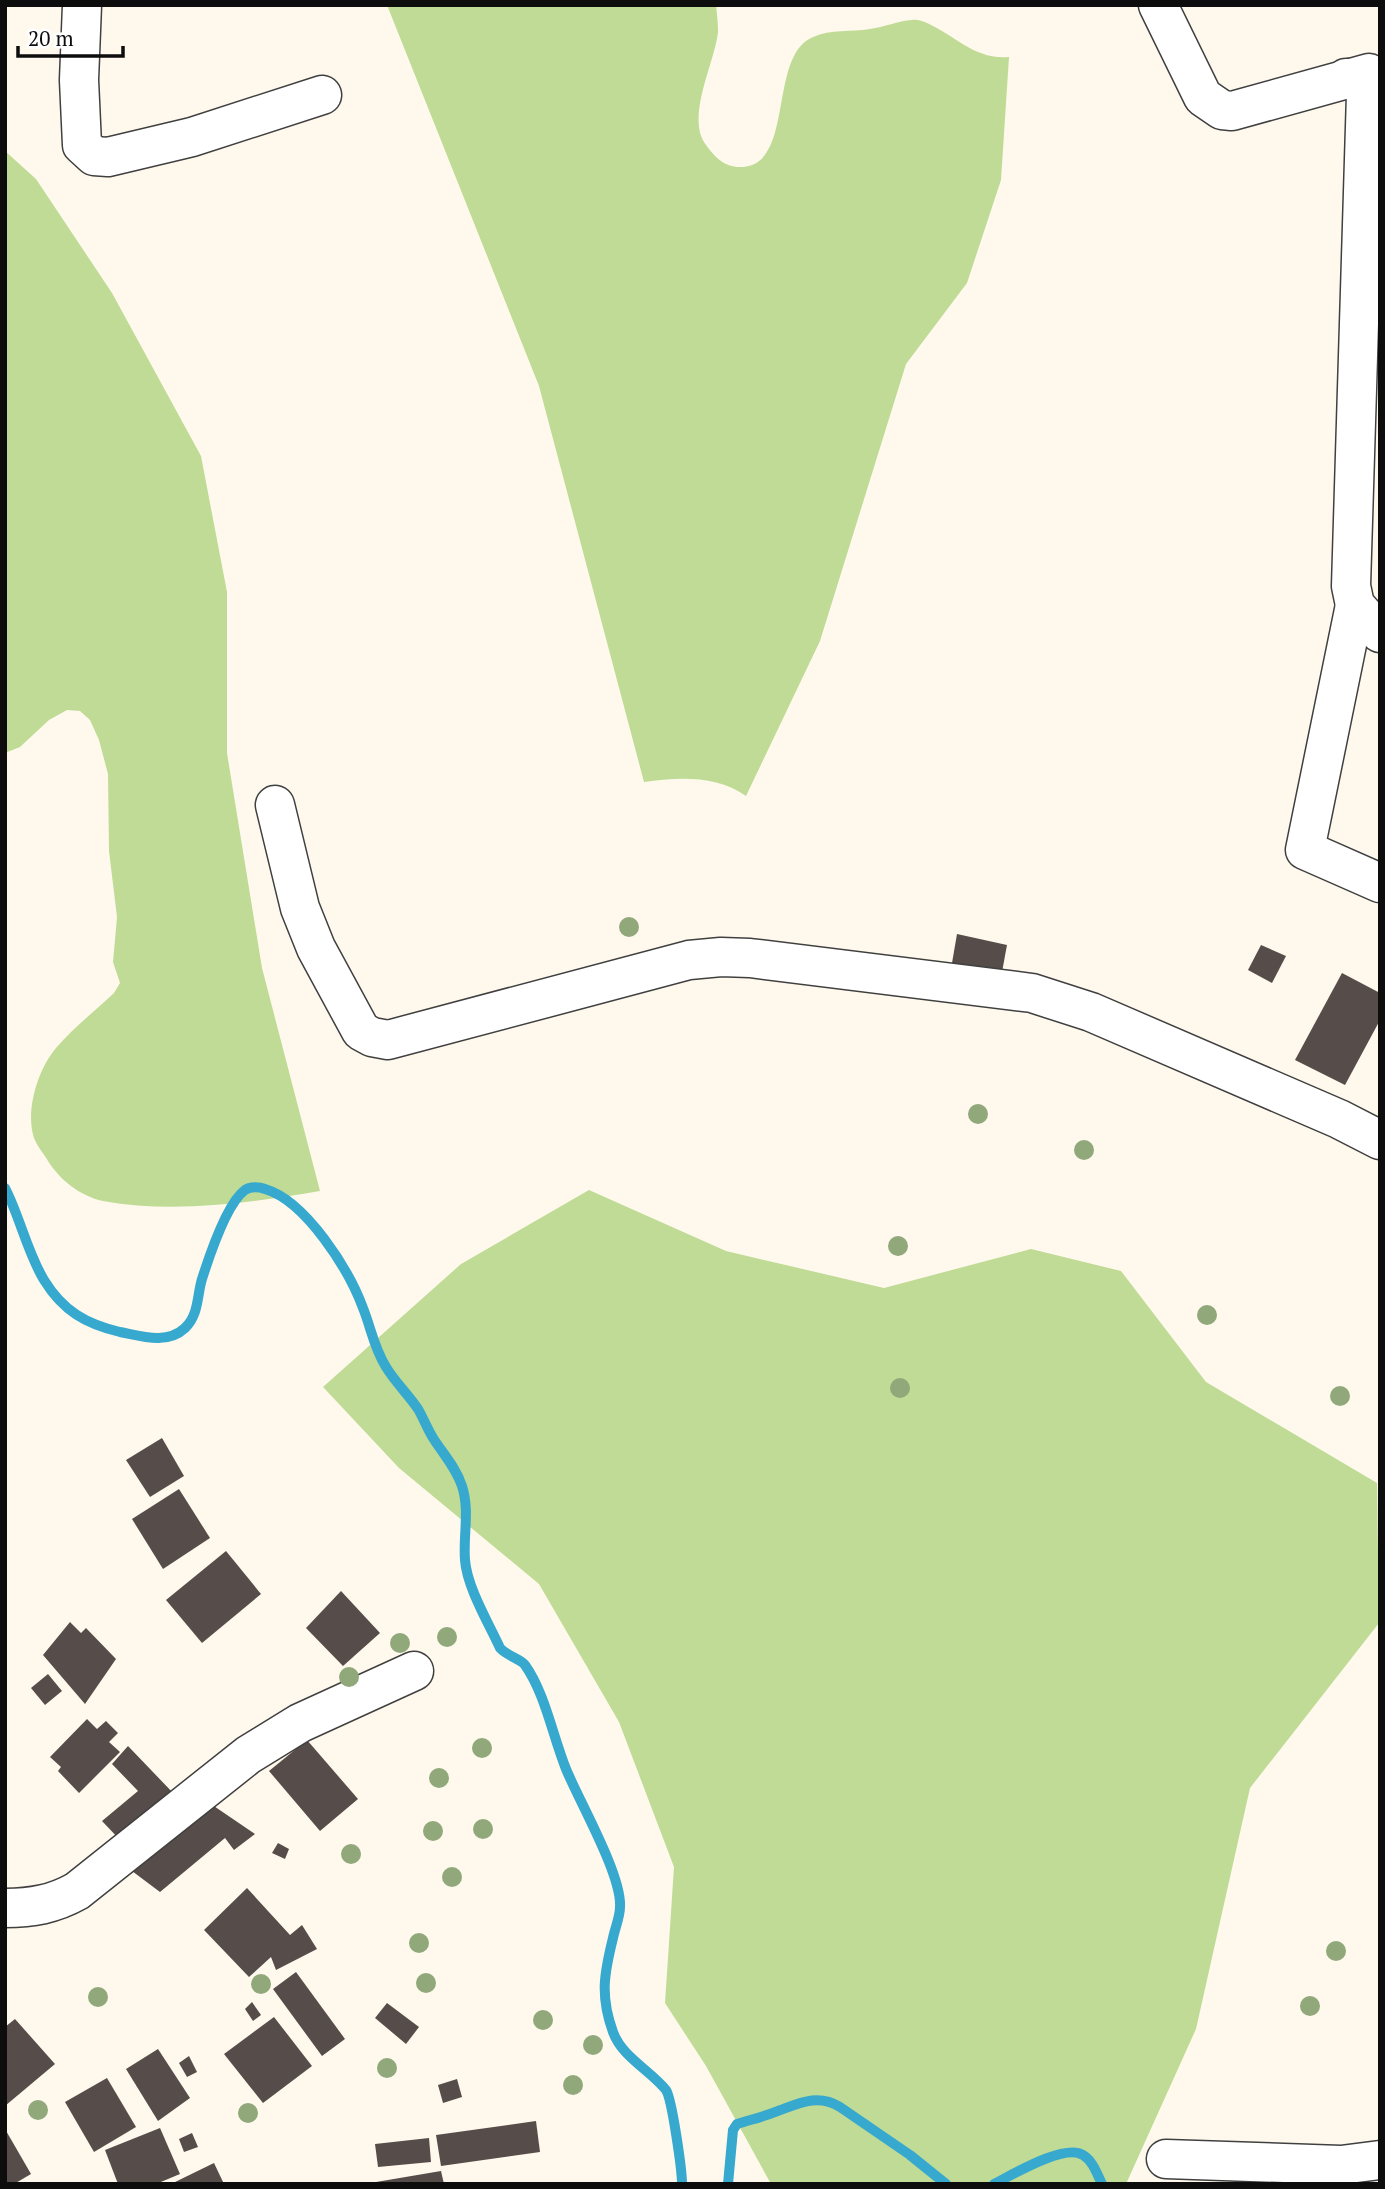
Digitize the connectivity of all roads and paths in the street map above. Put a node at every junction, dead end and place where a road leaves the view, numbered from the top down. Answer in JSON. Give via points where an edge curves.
{"nodes":[{"id":1,"x":82,"y":5,"type":"edge"},
{"id":2,"x":1158,"y":5,"type":"edge"},
{"id":3,"x":1363,"y":75,"type":"edge"},
{"id":4,"x":322,"y":95,"type":"dead end"},
{"id":5,"x":1355,"y":605,"type":"junction"},
{"id":6,"x":1380,"y":633,"type":"edge"},
{"id":7,"x":275,"y":805,"type":"dead end"},
{"id":8,"x":1380,"y":883,"type":"edge"},
{"id":9,"x":1380,"y":1140,"type":"edge"},
{"id":10,"x":414,"y":1671,"type":"dead end"},
{"id":11,"x":9,"y":1901,"type":"edge"},
{"id":12,"x":1166,"y":2159,"type":"dead end"},
{"id":13,"x":1380,"y":2160,"type":"edge"}],
"edges":[{"from":1,"to":4,"type":"street","via":[[82,145],[94,156],[108,157],[192,137]]},
{"from":2,"to":3,"type":"street","via":[[1203,97],[1222,110]]},
{"from":3,"to":5,"type":"street","via":[[1356,79],[1366,94],[1351,586]]},
{"from":5,"to":6,"type":"street"},
{"from":5,"to":8,"type":"street","via":[[1305,850]]},
{"from":7,"to":9,"type":"street","via":[[300,908],[316,948],[361,1031],[372,1037],[388,1040],[689,960],[750,958],[1032,993],[1103,1018]]},
{"from":10,"to":11,"type":"street","via":[[300,1723],[247,1755],[60,1901],[40,1906]]},
{"from":12,"to":13,"type":"street","via":[[1340,2165]]}]}
